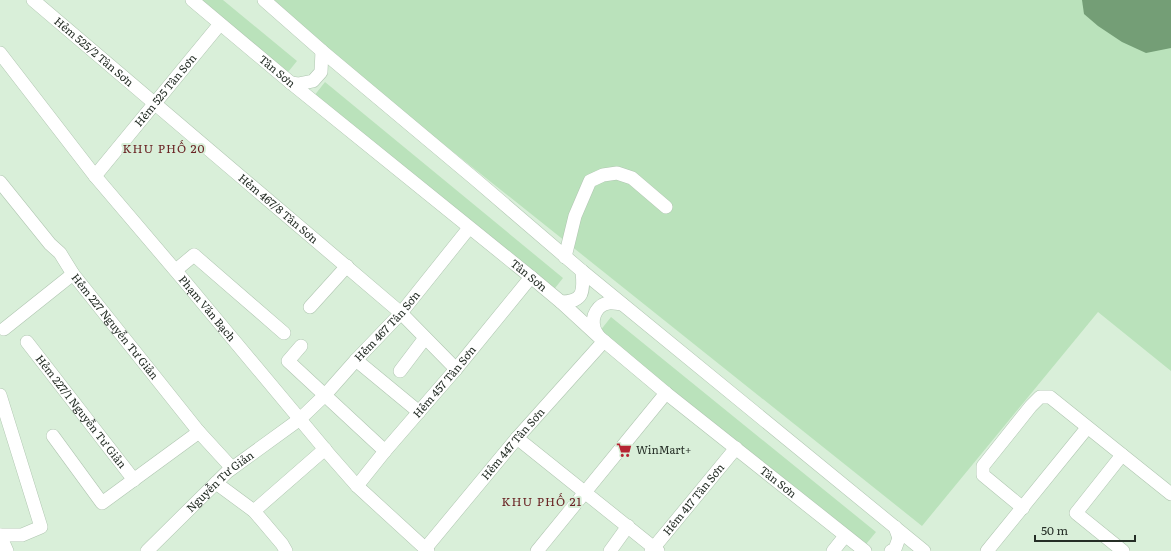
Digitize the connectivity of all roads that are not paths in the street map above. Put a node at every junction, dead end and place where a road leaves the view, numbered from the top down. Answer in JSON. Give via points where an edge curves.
{"nodes":[{"id":1,"x":33,"y":0,"type":"edge"},
{"id":2,"x":192,"y":0,"type":"edge"},
{"id":3,"x":264,"y":0,"type":"edge"},
{"id":4,"x":220,"y":24,"type":"junction"},
{"id":5,"x":322,"y":51,"type":"junction"},
{"id":6,"x":0,"y":54,"type":"edge"},
{"id":7,"x":291,"y":83,"type":"junction"},
{"id":8,"x":156,"y":103,"type":"junction"},
{"id":9,"x":95,"y":176,"type":"junction"},
{"id":10,"x":0,"y":182,"type":"edge"},
{"id":11,"x":666,"y":207,"type":"dead end"},
{"id":12,"x":469,"y":228,"type":"junction"},
{"id":13,"x":565,"y":257,"type":"junction"},
{"id":14,"x":347,"y":266,"type":"junction"},
{"id":15,"x":176,"y":270,"type":"junction"},
{"id":16,"x":582,"y":271,"type":"junction"},
{"id":17,"x":73,"y":274,"type":"junction"},
{"id":18,"x":530,"y":277,"type":"junction"},
{"id":19,"x":560,"y":302,"type":"junction"},
{"id":20,"x":622,"y":304,"type":"junction"},
{"id":21,"x":310,"y":307,"type":"dead end"},
{"id":22,"x":401,"y":313,"type":"junction"},
{"id":23,"x":4,"y":329,"type":"dead end"},
{"id":24,"x":284,"y":333,"type":"dead end"},
{"id":25,"x":425,"y":338,"type":"junction"},
{"id":26,"x":601,"y":339,"type":"junction"},
{"id":27,"x":27,"y":342,"type":"dead end"},
{"id":28,"x":301,"y":346,"type":"dead end"},
{"id":29,"x":356,"y":360,"type":"junction"},
{"id":30,"x":456,"y":369,"type":"junction"},
{"id":31,"x":400,"y":371,"type":"dead end"},
{"id":32,"x":666,"y":393,"type":"junction"},
{"id":33,"x":0,"y":395,"type":"edge"},
{"id":34,"x":325,"y":395,"type":"junction"},
{"id":35,"x":419,"y":412,"type":"junction"},
{"id":36,"x":300,"y":419,"type":"junction"},
{"id":37,"x":1087,"y":428,"type":"junction"},
{"id":38,"x":199,"y":432,"type":"junction"},
{"id":39,"x":53,"y":436,"type":"dead end"},
{"id":40,"x":517,"y":438,"type":"junction"},
{"id":41,"x":736,"y":448,"type":"junction"},
{"id":42,"x":325,"y":449,"type":"junction"},
{"id":43,"x":385,"y":451,"type":"junction"},
{"id":44,"x":1122,"y":455,"type":"junction"},
{"id":45,"x":232,"y":468,"type":"junction"},
{"id":46,"x":134,"y":480,"type":"junction"},
{"id":47,"x":216,"y":483,"type":"junction"},
{"id":48,"x":357,"y":486,"type":"junction"},
{"id":49,"x":585,"y":491,"type":"junction"},
{"id":50,"x":1171,"y":494,"type":"edge"},
{"id":51,"x":1023,"y":508,"type":"junction"},
{"id":52,"x":254,"y":511,"type":"junction"},
{"id":53,"x":628,"y":526,"type":"junction"},
{"id":54,"x":895,"y":527,"type":"junction"},
{"id":55,"x":0,"y":535,"type":"edge"},
{"id":56,"x":845,"y":536,"type":"junction"},
{"id":57,"x":427,"y":550,"type":"edge"},
{"id":58,"x":654,"y":550,"type":"edge"},
{"id":59,"x":7,"y":551,"type":"edge"},
{"id":60,"x":147,"y":551,"type":"edge"},
{"id":61,"x":286,"y":551,"type":"edge"},
{"id":62,"x":537,"y":551,"type":"edge"},
{"id":63,"x":610,"y":551,"type":"edge"},
{"id":64,"x":833,"y":551,"type":"edge"},
{"id":65,"x":865,"y":551,"type":"edge"},
{"id":66,"x":891,"y":551,"type":"edge"},
{"id":67,"x":924,"y":551,"type":"edge"},
{"id":68,"x":987,"y":551,"type":"edge"},
{"id":69,"x":1123,"y":551,"type":"edge"}],
"edges":[{"from":1,"to":8,"type":"street","name":"Hẻm 525/2 Tân Sơn"},
{"from":2,"to":4,"type":"street","name":"Tân Sơn"},
{"from":3,"to":5,"type":"street"},
{"from":4,"to":7,"type":"street","name":"Tân Sơn"},
{"from":4,"to":8,"type":"street","name":"Hẻm 525 Tân Sơn"},
{"from":5,"to":7,"type":"street","via":[[321,72],[313,81]]},
{"from":5,"to":13,"type":"street"},
{"from":6,"to":9,"type":"street","name":"Phạm Văn Bạch"},
{"from":7,"to":12,"type":"street","name":"Tân Sơn"},
{"from":8,"to":9,"type":"street","name":"Hẻm 525 Tân Sơn"},
{"from":8,"to":14,"type":"street","name":"Hẻm 467/8 Tân Sơn"},
{"from":9,"to":15,"type":"street","name":"Phạm Văn Bạch"},
{"from":10,"to":17,"type":"street","name":"Hẻm 227 Nguyễn Tư Giản","via":[[60,254]]},
{"from":11,"to":13,"type":"street","via":[[632,178],[616,173],[590,181],[575,216]]},
{"from":12,"to":18,"type":"street","name":"Tân Sơn"},
{"from":12,"to":22,"type":"street","name":"Hẻm 467 Tân Sơn"},
{"from":13,"to":16,"type":"street"},
{"from":14,"to":21,"type":"street"},
{"from":14,"to":22,"type":"street","name":"Hẻm 467/8 Tân Sơn"},
{"from":15,"to":24,"type":"street","via":[[194,255]]},
{"from":15,"to":36,"type":"street","name":"Phạm Văn Bạch"},
{"from":16,"to":19,"type":"street","via":[[583,288],[578,298],[570,302]]},
{"from":16,"to":20,"type":"street"},
{"from":17,"to":23,"type":"street"},
{"from":17,"to":38,"type":"street","name":"Hẻm 227 Nguyễn Tư Giản"},
{"from":18,"to":19,"type":"street","name":"Tân Sơn"},
{"from":18,"to":30,"type":"street","name":"Hẻm 457 Tân Sơn"},
{"from":19,"to":26,"type":"street","name":"Tân Sơn"},
{"from":20,"to":26,"type":"street","via":[[609,303],[597,309],[593,318],[594,327]]},
{"from":20,"to":54,"type":"street"},
{"from":22,"to":25,"type":"street","name":"Hẻm 467/8 Tân Sơn"},
{"from":22,"to":29,"type":"street","name":"Hẻm 467 Tân Sơn"},
{"from":25,"to":30,"type":"street","name":"Hẻm 467/8 Tân Sơn"},
{"from":25,"to":31,"type":"street"},
{"from":26,"to":32,"type":"street","name":"Tân Sơn"},
{"from":26,"to":40,"type":"street","name":"Hẻm 447 Tân Sơn"},
{"from":27,"to":46,"type":"street","name":"Hẻm 227/1 Nguyễn Tư Giản"},
{"from":28,"to":34,"type":"street","via":[[288,361]]},
{"from":29,"to":34,"type":"street","name":"Hẻm 467 Tân Sơn"},
{"from":29,"to":35,"type":"street"},
{"from":30,"to":35,"type":"street","name":"Hẻm 457 Tân Sơn"},
{"from":32,"to":41,"type":"street","name":"Tân Sơn"},
{"from":32,"to":49,"type":"street"},
{"from":33,"to":55,"type":"street","via":[[41,527],[22,535]]},
{"from":34,"to":36,"type":"street","name":"Hẻm 467 Tân Sơn"},
{"from":34,"to":43,"type":"street"},
{"from":35,"to":43,"type":"street","name":"Hẻm 457 Tân Sơn"},
{"from":36,"to":42,"type":"street","name":"Phạm Văn Bạch"},
{"from":36,"to":45,"type":"street","name":"Nguyễn Tư Giản"},
{"from":37,"to":44,"type":"street"},
{"from":37,"to":51,"type":"street"},
{"from":37,"to":51,"type":"street","via":[[1050,397],[1040,397],[1031,406],[982,470],[983,476]]},
{"from":38,"to":45,"type":"street","name":"Hẻm 227 Nguyễn Tư Giản"},
{"from":38,"to":46,"type":"street"},
{"from":39,"to":46,"type":"street","via":[[102,503]]},
{"from":40,"to":49,"type":"street"},
{"from":40,"to":57,"type":"street","name":"Hẻm 447 Tân Sơn"},
{"from":41,"to":56,"type":"street","name":"Tân Sơn"},
{"from":41,"to":58,"type":"street","name":"Hẻm 417 Tân Sơn"},
{"from":42,"to":48,"type":"street","name":"Phạm Văn Bạch"},
{"from":42,"to":52,"type":"street"},
{"from":43,"to":48,"type":"street","name":"Hẻm 457 Tân Sơn"},
{"from":44,"to":50,"type":"street"},
{"from":44,"to":69,"type":"street","via":[[1076,513]]},
{"from":45,"to":47,"type":"street","name":"Nguyễn Tư Giản"},
{"from":47,"to":52,"type":"street"},
{"from":47,"to":60,"type":"street","name":"Nguyễn Tư Giản"},
{"from":48,"to":57,"type":"street","name":"Phạm Văn Bạch"},
{"from":49,"to":53,"type":"street"},
{"from":49,"to":62,"type":"street"},
{"from":51,"to":68,"type":"street"},
{"from":52,"to":61,"type":"street"},
{"from":53,"to":58,"type":"street"},
{"from":53,"to":63,"type":"street"},
{"from":54,"to":66,"type":"street","via":[[899,538],[895,549]]},
{"from":54,"to":67,"type":"street"},
{"from":55,"to":59,"type":"street"},
{"from":56,"to":64,"type":"street"},
{"from":56,"to":65,"type":"street","name":"Tân Sơn"}]}
